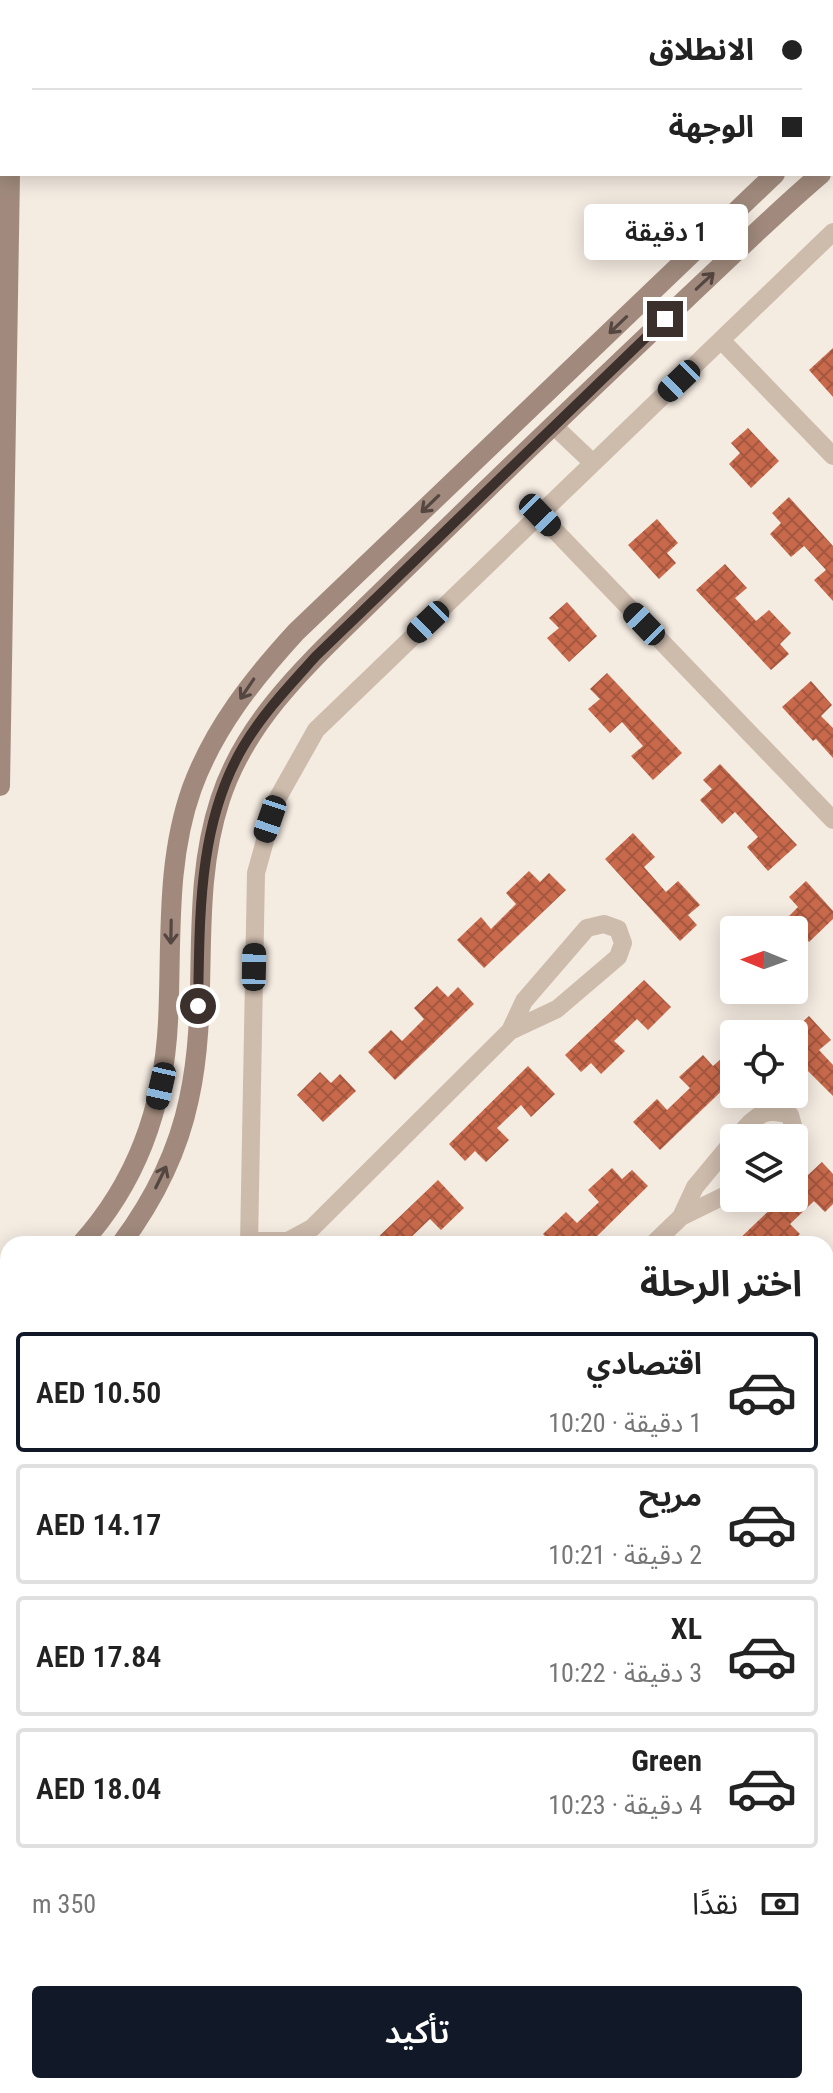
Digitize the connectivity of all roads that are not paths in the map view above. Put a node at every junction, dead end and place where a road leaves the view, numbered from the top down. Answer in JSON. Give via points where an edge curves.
{"nodes":[{"id":1,"x":10,"y":176,"type":"edge"},
{"id":2,"x":773,"y":176,"type":"edge"},
{"id":3,"x":819,"y":176,"type":"edge"},
{"id":4,"x":4,"y":216,"type":"edge"},
{"id":5,"x":833,"y":232,"type":"edge"},
{"id":6,"x":712,"y":234,"type":"junction"},
{"id":7,"x":732,"y":255,"type":"junction"},
{"id":8,"x":4,"y":257,"type":"edge"},
{"id":9,"x":721,"y":340,"type":"junction"},
{"id":10,"x":553,"y":425,"type":"junction"},
{"id":11,"x":833,"y":456,"type":"edge"},
{"id":12,"x":593,"y":463,"type":"junction"},
{"id":13,"x":540,"y":515,"type":"junction"},
{"id":14,"x":354,"y":577,"type":"junction"},
{"id":15,"x":374,"y":599,"type":"junction"},
{"id":16,"x":0,"y":786,"type":"edge"},
{"id":17,"x":833,"y":820,"type":"edge"},
{"id":18,"x":510,"y":1031,"type":"junction"},
{"id":19,"x":749,"y":1124,"type":"edge"},
{"id":20,"x":793,"y":1124,"type":"edge"},
{"id":21,"x":720,"y":1157,"type":"edge"},
{"id":22,"x":720,"y":1198,"type":"edge"},
{"id":23,"x":681,"y":1217,"type":"junction"},
{"id":24,"x":87,"y":1236,"type":"edge"},
{"id":25,"x":127,"y":1236,"type":"edge"},
{"id":26,"x":249,"y":1236,"type":"edge"},
{"id":27,"x":297,"y":1236,"type":"edge"},
{"id":28,"x":661,"y":1236,"type":"edge"}],
"edges":[{"from":1,"to":4,"type":"main road"},
{"from":2,"to":6,"type":"main road"},
{"from":3,"to":7,"type":"main road"},
{"from":4,"to":8,"type":"main road"},
{"from":5,"to":9,"type":"street"},
{"from":6,"to":7,"type":"main road"},
{"from":6,"to":14,"type":"main road","one_way":true},
{"from":10,"to":7,"type":"main road","one_way":true},
{"from":8,"to":16,"type":"main road"},
{"from":9,"to":11,"type":"street"},
{"from":9,"to":12,"type":"street"},
{"from":10,"to":12,"type":"street"},
{"from":10,"to":15,"type":"main road"},
{"from":12,"to":13,"type":"street"},
{"from":13,"to":17,"type":"street"},
{"from":13,"to":26,"type":"street","via":[[316,730],[276,801],[256,873]]},
{"from":14,"to":15,"type":"main road"},
{"from":14,"to":24,"type":"main road","one_way":true,"via":[[256,676],[216,734],[192,788],[177,844],[161,1086],[140,1155]]},
{"from":25,"to":15,"type":"main road","one_way":true,"via":[[174,1151],[190,1097],[203,881],[221,798],[242,749],[275,701]]},
{"from":18,"to":18,"type":"street","via":[[557,1009],[618,957],[623,943],[618,929],[604,924],[587,928],[524,1001]]},
{"from":18,"to":27,"type":"street","via":[[312,1228]]},
{"from":19,"to":20,"type":"street","via":[[758,1114],[775,1110],[790,1115]]},
{"from":21,"to":23,"type":"street","via":[[695,1187]]},
{"from":22,"to":23,"type":"street"},
{"from":23,"to":28,"type":"street"}]}
